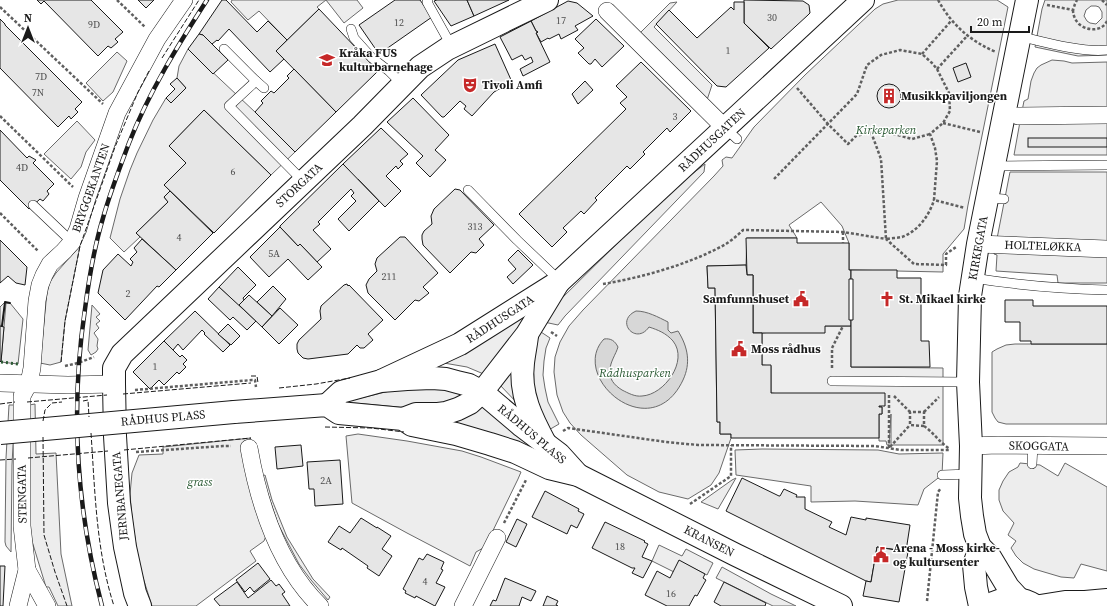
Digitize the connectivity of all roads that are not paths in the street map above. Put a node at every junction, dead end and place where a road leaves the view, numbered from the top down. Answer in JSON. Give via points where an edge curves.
{"nodes":[{"id":1,"x":184,"y":0,"type":"edge"},
{"id":2,"x":428,"y":0,"type":"edge"},
{"id":3,"x":547,"y":0,"type":"edge"},
{"id":4,"x":863,"y":0,"type":"edge"},
{"id":5,"x":1035,"y":2,"type":"edge"},
{"id":6,"x":607,"y":11,"type":"dead end"},
{"id":7,"x":351,"y":29,"type":"dead end"},
{"id":8,"x":1020,"y":36,"type":"junction"},
{"id":9,"x":452,"y":47,"type":"junction"},
{"id":10,"x":224,"y":49,"type":"dead end"},
{"id":11,"x":1107,"y":50,"type":"edge"},
{"id":12,"x":256,"y":81,"type":"junction"},
{"id":13,"x":402,"y":84,"type":"junction"},
{"id":14,"x":264,"y":88,"type":"dead end"},
{"id":15,"x":1107,"y":115,"type":"edge"},
{"id":16,"x":1018,"y":116,"type":"dead end"},
{"id":17,"x":731,"y":134,"type":"junction"},
{"id":18,"x":1107,"y":165,"type":"edge"},
{"id":19,"x":994,"y":166,"type":"junction"},
{"id":20,"x":303,"y":181,"type":"junction"},
{"id":21,"x":468,"y":190,"type":"dead end"},
{"id":22,"x":33,"y":205,"type":"dead end"},
{"id":23,"x":72,"y":242,"type":"junction"},
{"id":24,"x":968,"y":245,"type":"junction"},
{"id":25,"x":1107,"y":249,"type":"edge"},
{"id":26,"x":973,"y":278,"type":"junction"},
{"id":27,"x":560,"y":281,"type":"junction"},
{"id":28,"x":1107,"y":290,"type":"edge"},
{"id":29,"x":527,"y":334,"type":"junction"},
{"id":30,"x":381,"y":381,"type":"junction"},
{"id":31,"x":832,"y":381,"type":"road end"},
{"id":32,"x":0,"y":382,"type":"edge"},
{"id":33,"x":968,"y":382,"type":"junction"},
{"id":34,"x":29,"y":384,"type":"junction"},
{"id":35,"x":122,"y":387,"type":"junction"},
{"id":36,"x":482,"y":392,"type":"junction"},
{"id":37,"x":327,"y":405,"type":"junction"},
{"id":38,"x":403,"y":419,"type":"junction"},
{"id":39,"x":0,"y":432,"type":"edge"},
{"id":40,"x":546,"y":445,"type":"junction"},
{"id":41,"x":1033,"y":445,"type":"junction"},
{"id":42,"x":1107,"y":446,"type":"edge"},
{"id":43,"x":249,"y":448,"type":"road end"},
{"id":44,"x":962,"y":448,"type":"junction"},
{"id":45,"x":1032,"y":464,"type":"dead end"},
{"id":46,"x":962,"y":474,"type":"junction"},
{"id":47,"x":578,"y":475,"type":"junction"},
{"id":48,"x":942,"y":475,"type":"dead end"},
{"id":49,"x":497,"y":538,"type":"road end"},
{"id":50,"x":980,"y":548,"type":"junction"},
{"id":51,"x":27,"y":570,"type":"junction"},
{"id":52,"x":1107,"y":600,"type":"edge"},
{"id":53,"x":1027,"y":602,"type":"edge"},
{"id":54,"x":18,"y":606,"type":"edge"},
{"id":55,"x":47,"y":606,"type":"edge"},
{"id":56,"x":140,"y":606,"type":"edge"},
{"id":57,"x":320,"y":606,"type":"edge"},
{"id":58,"x":463,"y":606,"type":"edge"},
{"id":59,"x":841,"y":606,"type":"edge"},
{"id":60,"x":980,"y":606,"type":"edge"},
{"id":61,"x":988,"y":606,"type":"edge"},
{"id":62,"x":1040,"y":606,"type":"edge"}],
"edges":[{"from":1,"to":23,"type":"street","name":"BRYGGEKANTEN","via":[[156,39],[117,113]]},
{"from":2,"to":9,"type":"lane"},
{"from":3,"to":9,"type":"main road","name":"STORGATA"},
{"from":4,"to":17,"type":"main road","name":"RÅDHUSGATEN"},
{"from":5,"to":8,"type":"main road","name":"KIRKEGATA"},
{"from":6,"to":17,"type":"street"},
{"from":7,"to":13,"type":"lane","via":[[354,38],[372,58]]},
{"from":8,"to":11,"type":"lane","via":[[1074,48]]},
{"from":8,"to":19,"type":"main road","name":"KIRKEGATA"},
{"from":9,"to":13,"type":"main road","name":"STORGATA","via":[[420,67]]},
{"from":10,"to":12,"type":"lane"},
{"from":12,"to":14,"type":"lane"},
{"from":12,"to":20,"type":"lane","via":[[229,106]]},
{"from":13,"to":20,"type":"main road","name":"STORGATA","via":[[362,126]]},
{"from":15,"to":16,"type":"street"},
{"from":17,"to":27,"type":"main road","name":"RÅDHUSGATEN"},
{"from":18,"to":19,"type":"lane"},
{"from":19,"to":24,"type":"main road","name":"KIRKEGATA","via":[[988,202]]},
{"from":20,"to":35,"type":"main road","name":"STORGATA","via":[[122,354],[114,368]]},
{"from":21,"to":27,"type":"lane"},
{"from":22,"to":23,"type":"lane"},
{"from":23,"to":34,"type":"street","name":"BRYGGEKANTEN","via":[[50,264],[40,285]]},
{"from":24,"to":25,"type":"street","name":"HOLTELØKKA"},
{"from":24,"to":26,"type":"main road","name":"KIRKEGATA"},
{"from":26,"to":28,"type":"lane"},
{"from":26,"to":33,"type":"main road","name":"KIRKEGATA","via":[[970,296]]},
{"from":27,"to":29,"type":"main road","name":"RÅDHUSGATA"},
{"from":27,"to":30,"type":"main road","name":"RÅDHUSGATA","via":[[460,344]]},
{"from":29,"to":36,"type":"main road","name":"RÅDHUSGATA"},
{"from":29,"to":40,"type":"main road","name":"RÅDHUSGATA","via":[[522,381],[524,395],[533,422]]},
{"from":30,"to":36,"type":"main road","name":"RÅDHUS PLASS","via":[[446,379],[469,385]]},
{"from":30,"to":37,"type":"main road","name":"RÅDHUS PLASS","via":[[340,392]]},
{"from":31,"to":33,"type":"lane"},
{"from":32,"to":34,"type":"street"},
{"from":33,"to":44,"type":"main road","name":"KIRKEGATA"},
{"from":34,"to":35,"type":"street"},
{"from":34,"to":51,"type":"street","name":"STENGATA","via":[[22,396],[22,526]]},
{"from":35,"to":56,"type":"main road","name":"JERNBANEGATA","via":[[115,436],[119,503],[134,593]]},
{"from":36,"to":38,"type":"main road","name":"RÅDHUSGATA","via":[[470,403],[458,409],[438,414],[416,414]]},
{"from":36,"to":40,"type":"main road","name":"RÅDHUS PLASS"},
{"from":37,"to":38,"type":"main road","name":"RÅDHUS PLASS","via":[[339,413]]},
{"from":37,"to":39,"type":"main road","name":"RÅDHUS PLASS","bridge":true},
{"from":38,"to":47,"type":"main road","name":"RÅDHUS PLASS","via":[[412,425],[490,444],[515,452],[549,468]]},
{"from":40,"to":47,"type":"main road","name":"RÅDHUS PLASS","via":[[559,454]]},
{"from":41,"to":42,"type":"street","name":"SKOGGATA"},
{"from":41,"to":44,"type":"street","name":"SKOGGATA"},
{"from":41,"to":45,"type":"lane"},
{"from":43,"to":57,"type":"street","via":[[265,513],[283,556],[298,581]]},
{"from":44,"to":46,"type":"main road","name":"KIRKEGATA"},
{"from":46,"to":48,"type":"lane"},
{"from":46,"to":50,"type":"main road","name":"KIRKEGATA","via":[[970,498],[975,534]]},
{"from":47,"to":59,"type":"main road","name":"KRANSEN"},
{"from":49,"to":58,"type":"street"},
{"from":50,"to":53,"type":"main road","name":"KIRKEGATA","via":[[990,556],[1008,587]]},
{"from":50,"to":60,"type":"main road","via":[[974,565]]},
{"from":51,"to":54,"type":"street","name":"STENGATA"},
{"from":51,"to":55,"type":"street"},
{"from":52,"to":62,"type":"main road"},
{"from":53,"to":61,"type":"main road","via":[[1008,598]]}]}
